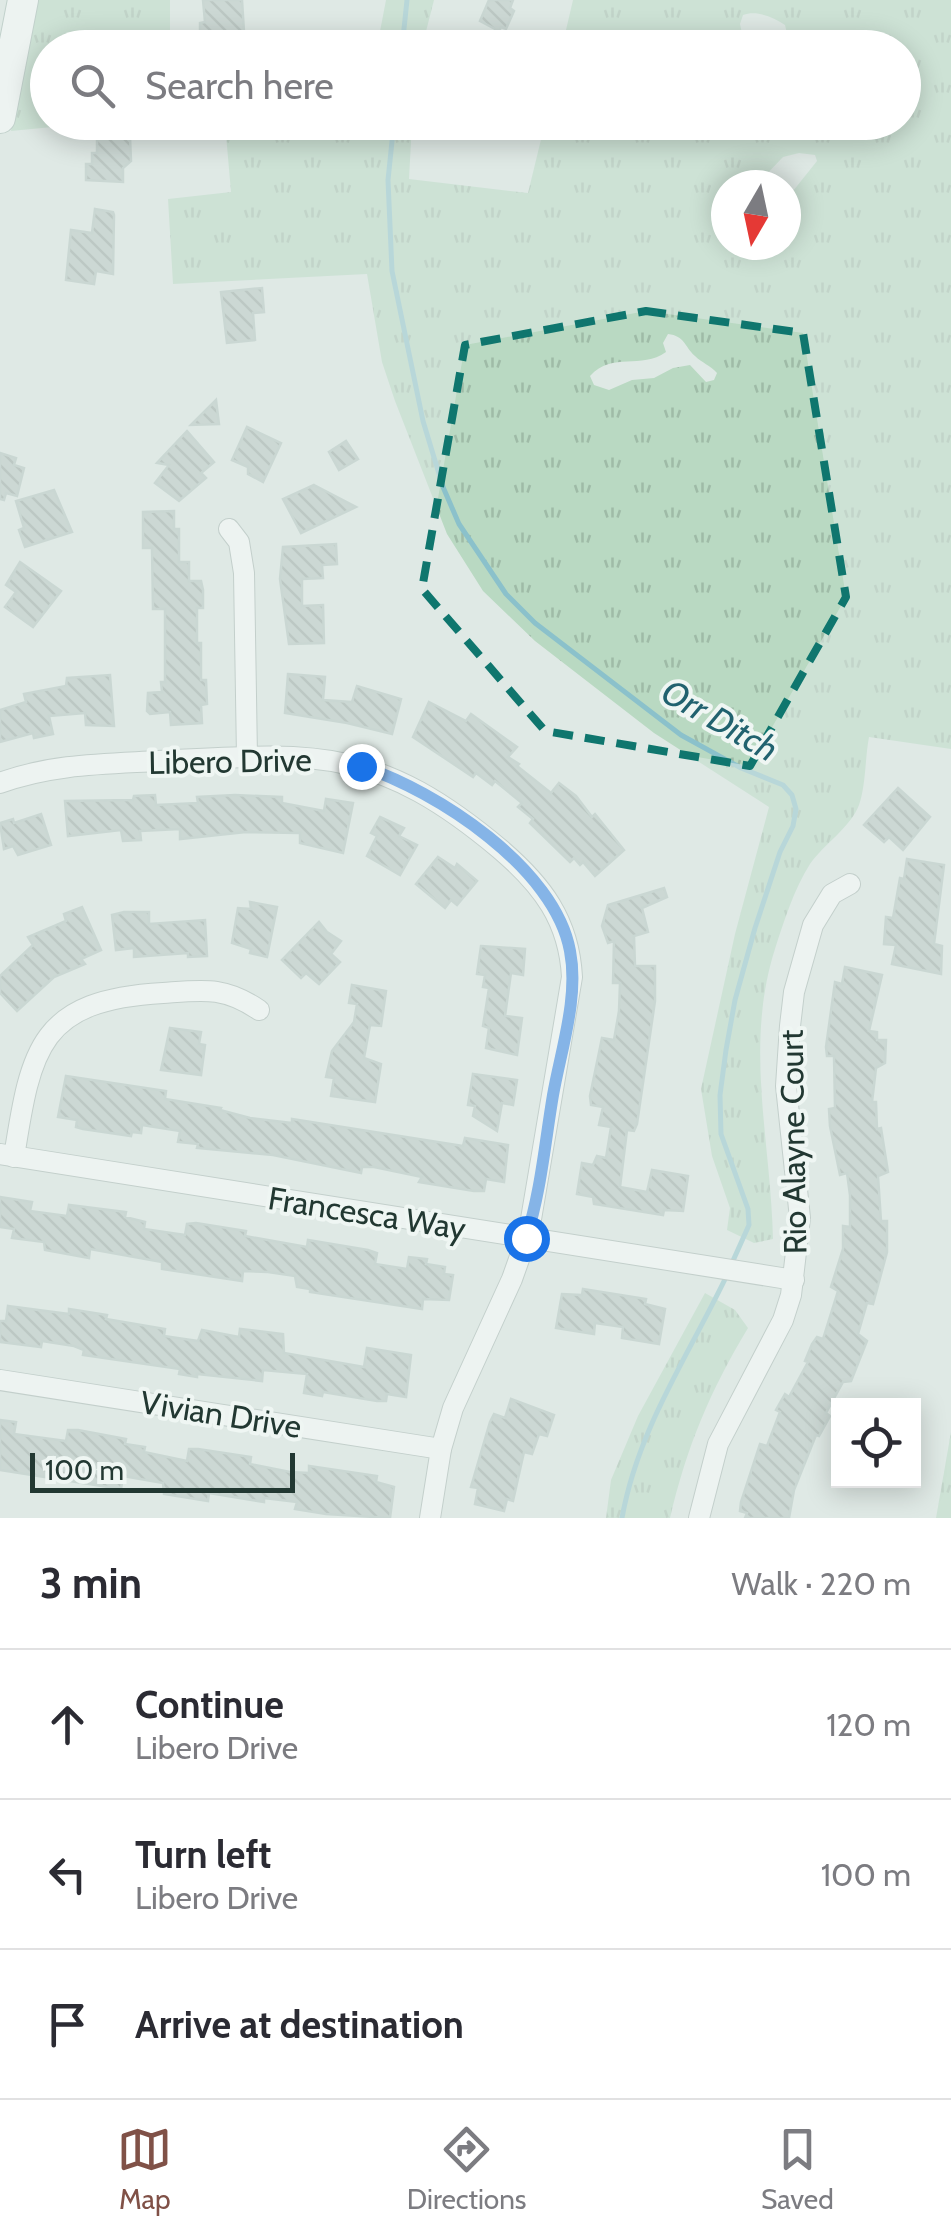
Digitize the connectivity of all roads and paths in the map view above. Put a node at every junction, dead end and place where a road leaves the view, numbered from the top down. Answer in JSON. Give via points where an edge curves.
{"nodes":[{"id":1,"x":23,"y":0,"type":"edge"},
{"id":2,"x":0,"y":118,"type":"edge"},
{"id":3,"x":228,"y":529,"type":"dead end"},
{"id":4,"x":246,"y":757,"type":"junction"},
{"id":5,"x":0,"y":783,"type":"edge"},
{"id":6,"x":850,"y":884,"type":"dead end"},
{"id":7,"x":258,"y":1010,"type":"dead end"},
{"id":8,"x":7,"y":1156,"type":"edge"},
{"id":9,"x":526,"y":1238,"type":"junction"},
{"id":10,"x":794,"y":1280,"type":"junction"},
{"id":11,"x":0,"y":1380,"type":"edge"},
{"id":12,"x":441,"y":1449,"type":"junction"},
{"id":13,"x":430,"y":1518,"type":"edge"},
{"id":14,"x":699,"y":1518,"type":"edge"}],
"edges":[{"from":1,"to":2,"type":"street"},
{"from":3,"to":4,"type":"street","via":[[239,542],[244,573]]},
{"from":4,"to":5,"type":"street","name":"Libero Drive","via":[[69,766]]},
{"from":4,"to":9,"type":"street","name":"Libero Drive","via":[[334,760],[415,787],[524,870],[553,905],[571,952],[572,977]]},
{"from":6,"to":10,"type":"street","name":"Rio Alayne Court","via":[[832,894],[812,924],[794,992],[786,1086],[800,1218]]},
{"from":7,"to":8,"type":"street","via":[[240,997],[210,990],[120,995],[80,1010],[51,1034],[30,1070]]},
{"from":8,"to":9,"type":"street","name":"Francesca Way"},
{"from":9,"to":10,"type":"street","name":"Francesca Way"},
{"from":9,"to":12,"type":"street","name":"Libero Drive"},
{"from":10,"to":14,"type":"street","name":"Rio Alayne Court","via":[[783,1320],[718,1444]]},
{"from":11,"to":12,"type":"street","name":"Vivian Drive"},
{"from":12,"to":13,"type":"street","name":"Libero Drive"}]}
